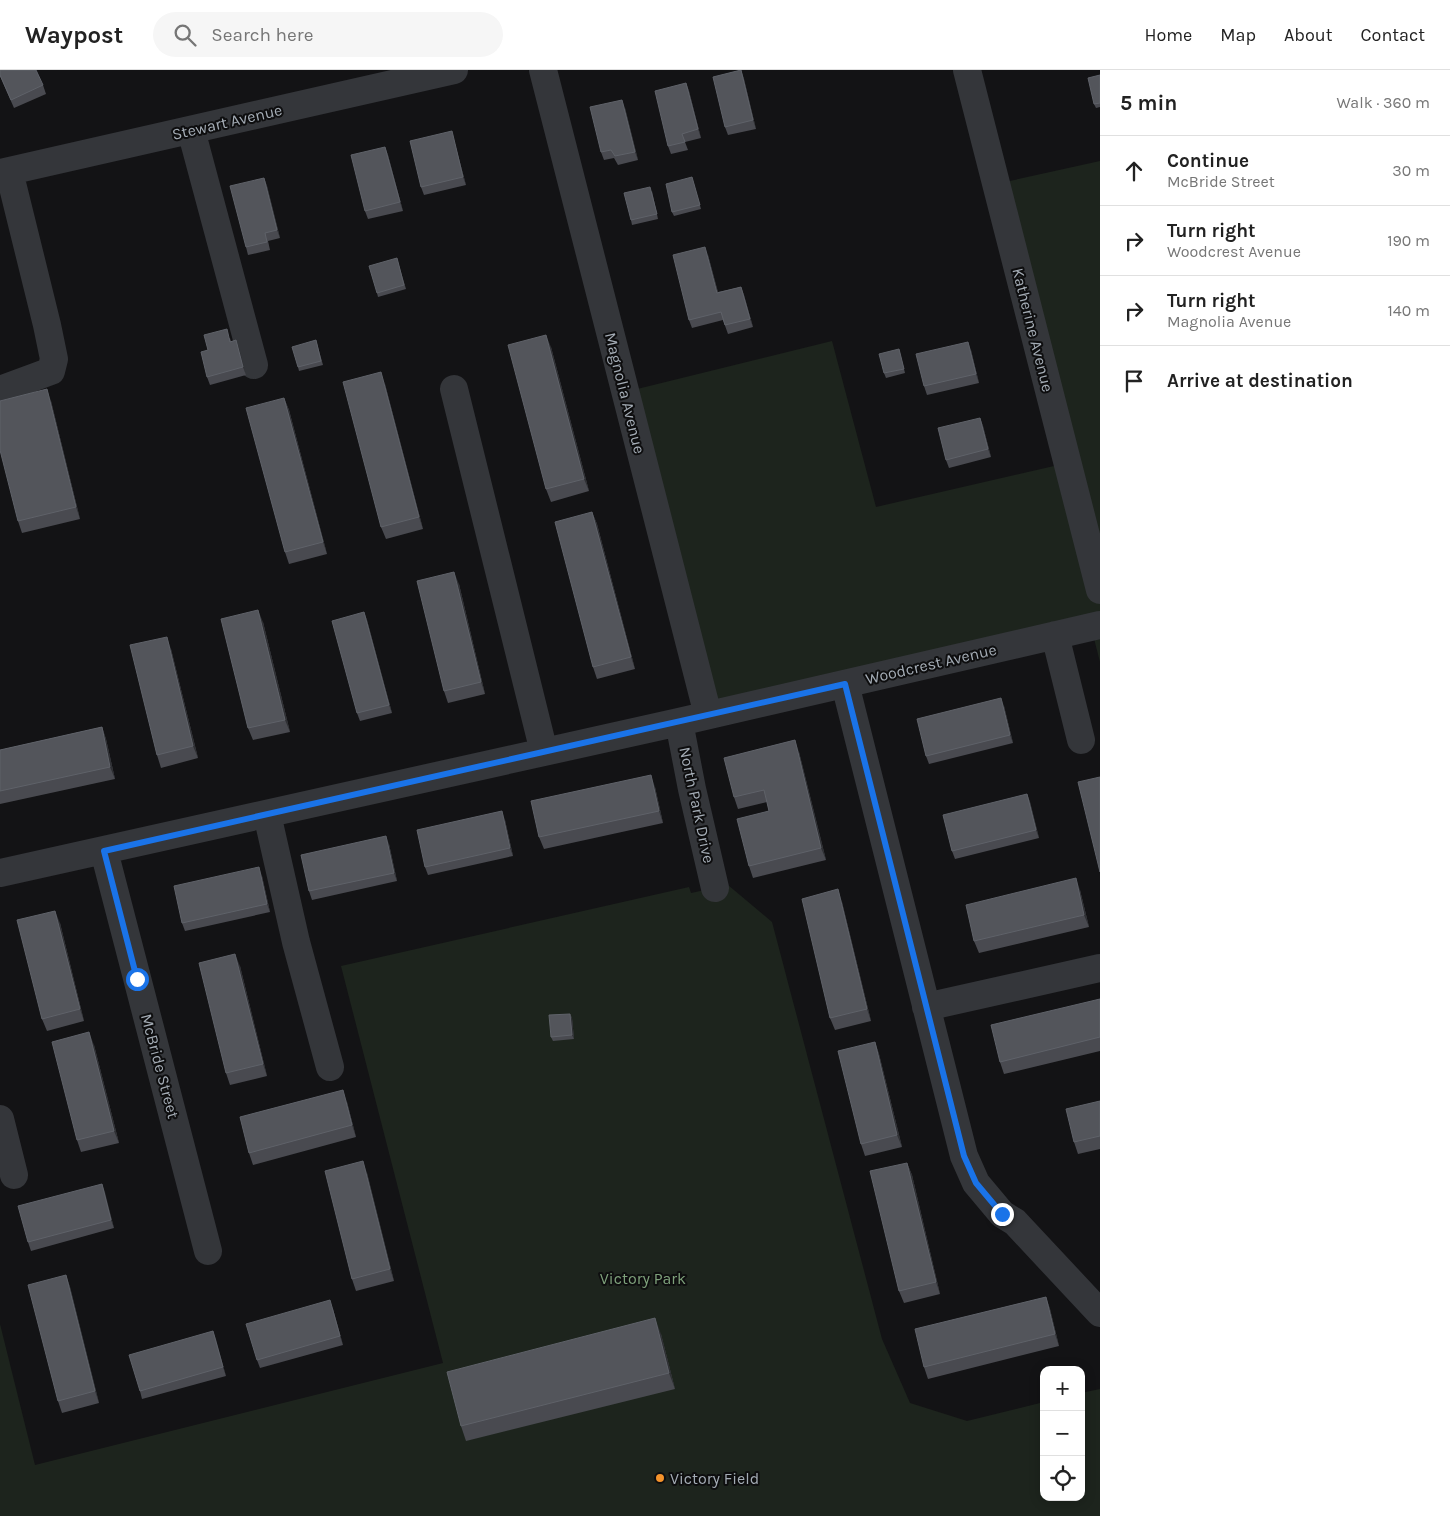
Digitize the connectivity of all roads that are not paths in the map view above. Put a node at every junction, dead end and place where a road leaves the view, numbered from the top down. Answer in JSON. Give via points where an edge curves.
{"nodes":[{"id":1,"x":454,"y":70,"type":"edge"},
{"id":2,"x":543,"y":70,"type":"edge"},
{"id":3,"x":967,"y":70,"type":"edge"},
{"id":4,"x":191,"y":130,"type":"junction"},
{"id":5,"x":5,"y":172,"type":"edge"},
{"id":6,"x":254,"y":365,"type":"dead end"},
{"id":7,"x":454,"y":389,"type":"dead end"},
{"id":8,"x":0,"y":390,"type":"edge"},
{"id":9,"x":1100,"y":590,"type":"edge"},
{"id":10,"x":1100,"y":625,"type":"edge"},
{"id":11,"x":1055,"y":635,"type":"junction"},
{"id":12,"x":845,"y":684,"type":"junction"},
{"id":13,"x":708,"y":715,"type":"junction"},
{"id":14,"x":679,"y":722,"type":"junction"},
{"id":15,"x":1081,"y":740,"type":"dead end"},
{"id":16,"x":544,"y":752,"type":"junction"},
{"id":17,"x":267,"y":814,"type":"junction"},
{"id":18,"x":104,"y":851,"type":"junction"},
{"id":19,"x":0,"y":873,"type":"edge"},
{"id":20,"x":715,"y":888,"type":"dead end"},
{"id":21,"x":1100,"y":968,"type":"edge"},
{"id":22,"x":926,"y":1007,"type":"junction"},
{"id":23,"x":330,"y":1067,"type":"dead end"},
{"id":24,"x":0,"y":1119,"type":"edge"},
{"id":25,"x":14,"y":1174,"type":"dead end"},
{"id":26,"x":208,"y":1251,"type":"dead end"},
{"id":27,"x":1100,"y":1313,"type":"edge"}],
"edges":[{"from":1,"to":4,"type":"street","name":"Stewart Avenue"},
{"from":2,"to":13,"type":"street","name":"Magnolia Avenue"},
{"from":3,"to":9,"type":"street","name":"Katherine Avenue"},
{"from":4,"to":5,"type":"street","name":"Stewart Avenue"},
{"from":4,"to":6,"type":"street"},
{"from":5,"to":8,"type":"street","via":[[54,359],[51,372]]},
{"from":7,"to":16,"type":"street"},
{"from":10,"to":11,"type":"street","name":"Woodcrest Avenue"},
{"from":11,"to":12,"type":"street","name":"Woodcrest Avenue"},
{"from":11,"to":15,"type":"street"},
{"from":12,"to":13,"type":"street","name":"Woodcrest Avenue"},
{"from":12,"to":22,"type":"street"},
{"from":13,"to":14,"type":"street","name":"Woodcrest Avenue"},
{"from":14,"to":16,"type":"street","name":"Woodcrest Avenue"},
{"from":14,"to":20,"type":"street","name":"North Park Drive"},
{"from":16,"to":17,"type":"street","name":"Woodcrest Avenue"},
{"from":17,"to":18,"type":"street","name":"Woodcrest Avenue"},
{"from":17,"to":23,"type":"street","via":[[296,942]]},
{"from":18,"to":19,"type":"street","name":"Woodcrest Avenue"},
{"from":18,"to":26,"type":"street","name":"McBride Street"},
{"from":21,"to":22,"type":"street"},
{"from":22,"to":27,"type":"street","via":[[964,1156],[976,1183],[1002,1214],[1015,1222]]},
{"from":24,"to":25,"type":"street"}]}
